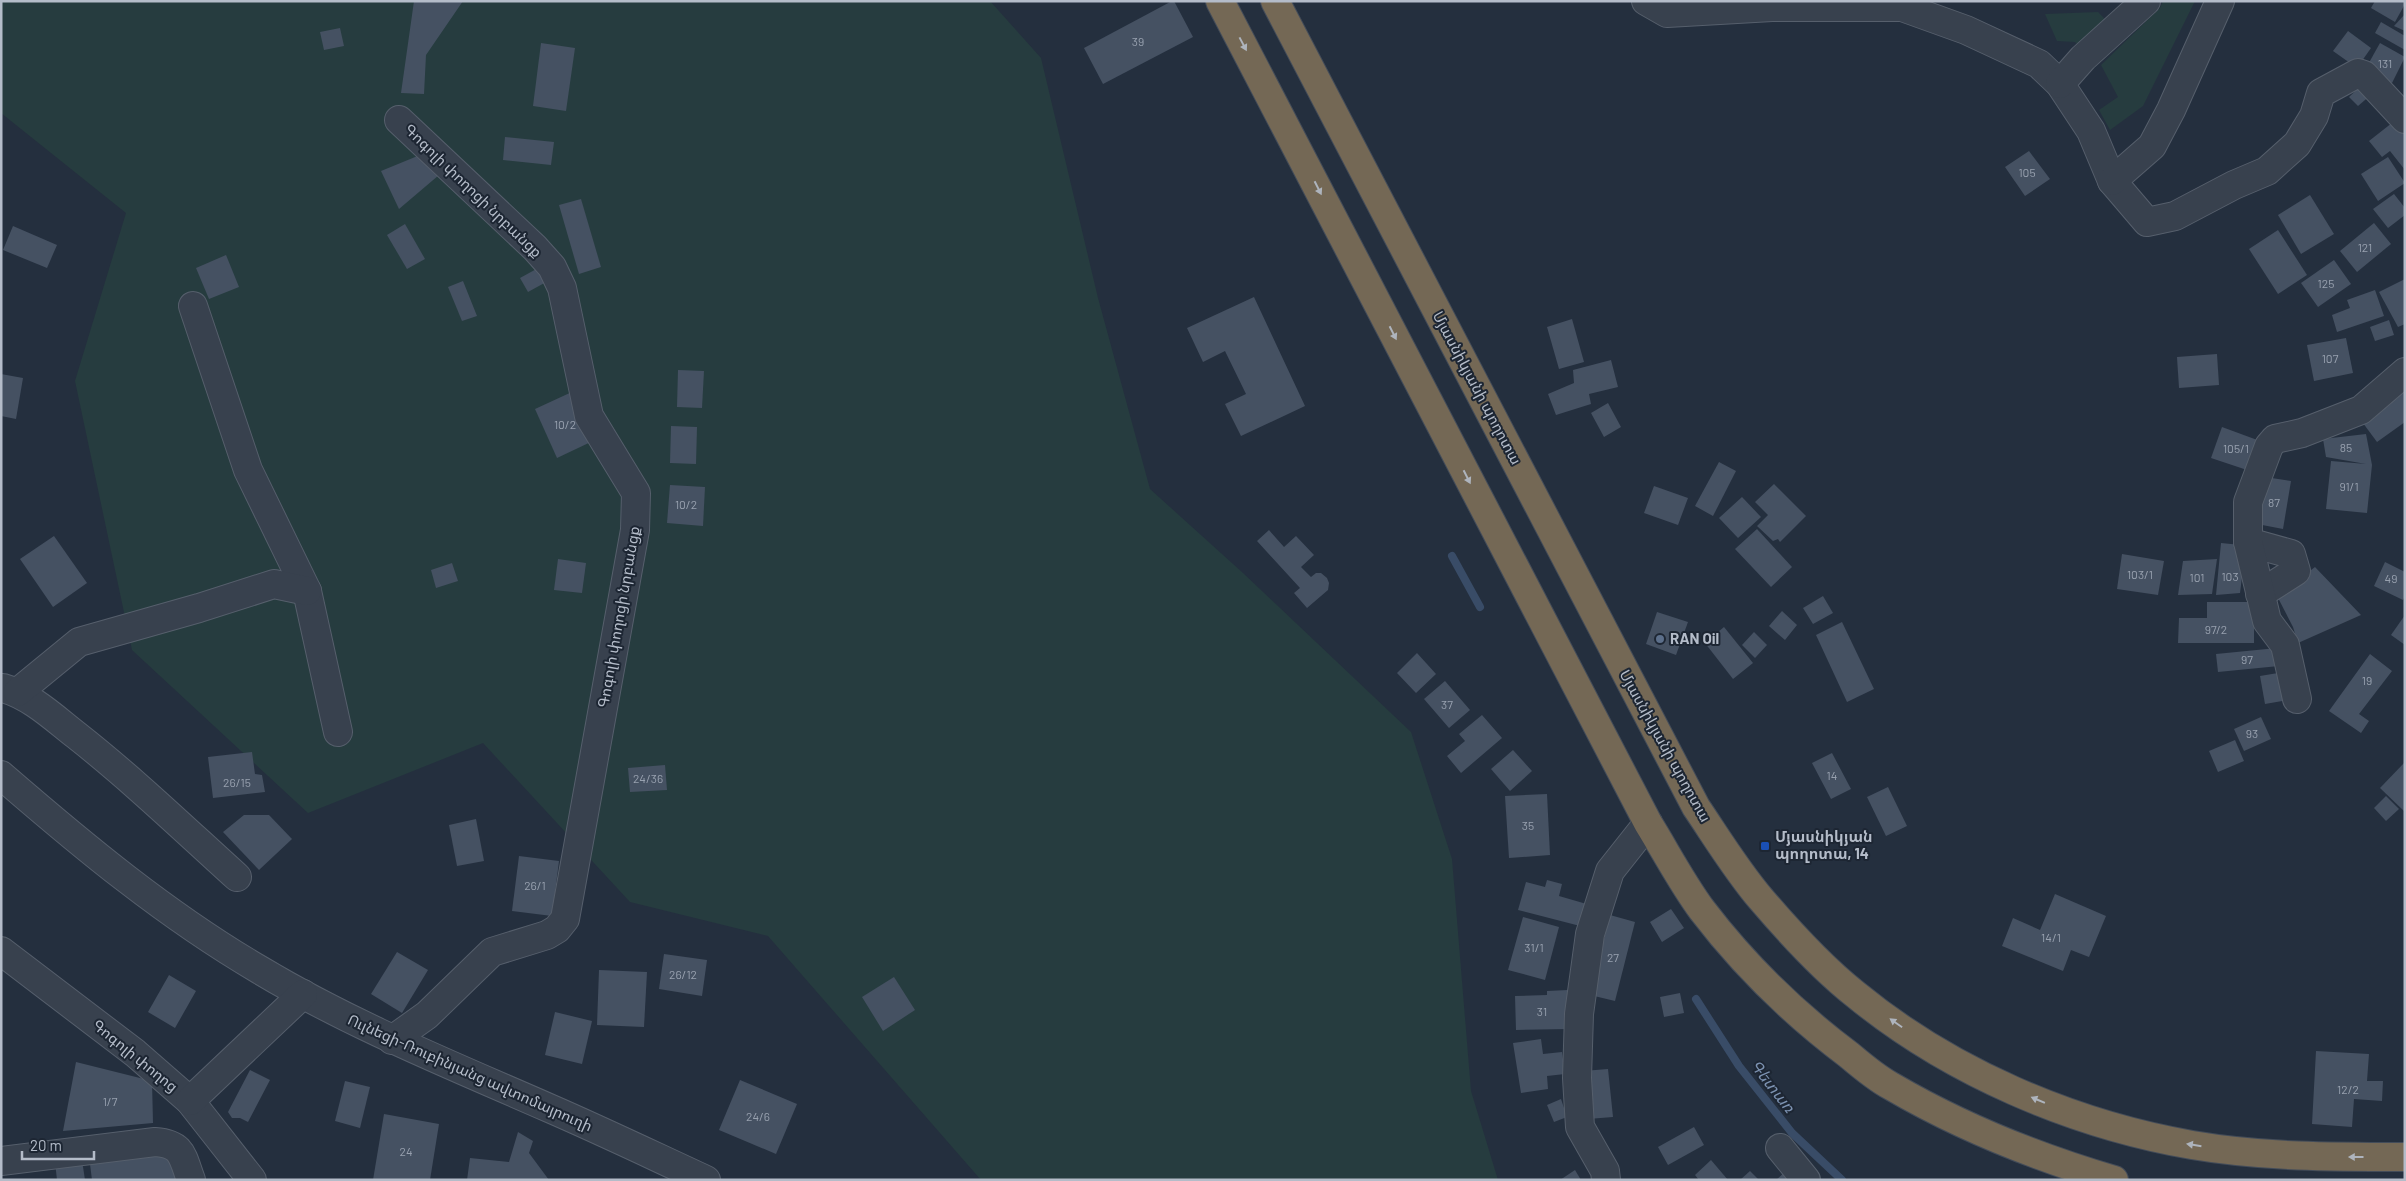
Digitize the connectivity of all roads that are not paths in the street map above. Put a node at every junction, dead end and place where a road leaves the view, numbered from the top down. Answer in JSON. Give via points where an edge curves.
{"nodes":[{"id":1,"x":1220,"y":1,"type":"edge"},
{"id":2,"x":1275,"y":1,"type":"edge"},
{"id":3,"x":1646,"y":1,"type":"edge"},
{"id":4,"x":2146,"y":1,"type":"edge"},
{"id":5,"x":2220,"y":1,"type":"edge"},
{"id":6,"x":2060,"y":84,"type":"junction"},
{"id":7,"x":2405,"y":119,"type":"edge"},
{"id":8,"x":399,"y":120,"type":"dead end"},
{"id":9,"x":2112,"y":181,"type":"junction"},
{"id":10,"x":193,"y":306,"type":"dead end"},
{"id":11,"x":2405,"y":372,"type":"edge"},
{"id":12,"x":2248,"y":542,"type":"junction"},
{"id":13,"x":307,"y":591,"type":"junction"},
{"id":14,"x":2260,"y":594,"type":"junction"},
{"id":15,"x":10,"y":690,"type":"edge"},
{"id":16,"x":2297,"y":699,"type":"dead end"},
{"id":17,"x":338,"y":732,"type":"dead end"},
{"id":18,"x":1,"y":775,"type":"edge"},
{"id":19,"x":1648,"y":823,"type":"junction"},
{"id":20,"x":237,"y":877,"type":"dead end"},
{"id":21,"x":1,"y":951,"type":"edge"},
{"id":22,"x":303,"y":994,"type":"junction"},
{"id":23,"x":392,"y":1040,"type":"junction"},
{"id":24,"x":190,"y":1101,"type":"junction"},
{"id":25,"x":1780,"y":1148,"type":"dead end"},
{"id":26,"x":2405,"y":1157,"type":"edge"},
{"id":27,"x":1,"y":1161,"type":"edge"},
{"id":28,"x":191,"y":1180,"type":"edge"},
{"id":29,"x":252,"y":1180,"type":"edge"},
{"id":30,"x":706,"y":1180,"type":"edge"},
{"id":31,"x":1606,"y":1180,"type":"edge"},
{"id":32,"x":1806,"y":1180,"type":"edge"},
{"id":33,"x":2114,"y":1180,"type":"edge"}],
"edges":[{"from":1,"to":19,"type":"highway","one_way":true},
{"from":26,"to":2,"type":"highway","name":"Մյասնիկյանի պողոտա","one_way":true,"via":[[2311,1156],[2194,1145],[2132,1133],[2044,1102],[1975,1072],[1920,1040],[1855,994],[1799,941],[1760,898],[1696,807]]},
{"from":3,"to":6,"type":"street","via":[[1667,13],[1772,7],[1902,7],[1966,30],[2039,64]]},
{"from":4,"to":6,"type":"street","via":[[2083,58]]},
{"from":5,"to":9,"type":"street","via":[[2152,146]]},
{"from":6,"to":9,"type":"street","via":[[2091,131]]},
{"from":7,"to":9,"type":"street","via":[[2364,75],[2358,73],[2321,93],[2314,116],[2297,144],[2267,171],[2175,216],[2147,222]]},
{"from":8,"to":23,"type":"street","name":"Գոգոլի փողոցի նրբանցք","via":[[552,267],[562,288],[589,416],[636,493],[635,530],[565,919],[547,935],[492,952],[427,1014]]},
{"from":10,"to":13,"type":"street","via":[[248,470]]},
{"from":11,"to":12,"type":"street","via":[[2361,410],[2302,433],[2275,439],[2269,446],[2248,502]]},
{"from":12,"to":14,"type":"street"},
{"from":12,"to":14,"type":"street","via":[[2291,554],[2296,571]]},
{"from":13,"to":15,"type":"street","via":[[274,584],[79,642]]},
{"from":13,"to":17,"type":"street"},
{"from":14,"to":16,"type":"street","via":[[2267,621],[2285,645]]},
{"from":15,"to":20,"type":"street","via":[[44,709],[98,752]]},
{"from":18,"to":22,"type":"street","name":"Ուլնեցի-Ռուբինյանց ավտոմայրուղի","via":[[147,896],[214,942]]},
{"from":19,"to":31,"type":"street","via":[[1610,871],[1590,934],[1579,1014],[1577,1078],[1580,1127],[1605,1171]]},
{"from":19,"to":33,"type":"highway","via":[[1701,909],[1752,970],[1819,1033],[1890,1086],[1966,1126],[2067,1166]]},
{"from":21,"to":24,"type":"street","name":"Գոգոլի փողոց","via":[[135,1053]]},
{"from":22,"to":23,"type":"street","name":"Ուլնեցի-Ռուբինյանց ավտոմայրուղի"},
{"from":22,"to":24,"type":"street"},
{"from":23,"to":30,"type":"street","name":"Ուլնեցի-Ռուբինյանց ավտոմայրուղի"},
{"from":24,"to":29,"type":"street","name":"Գոգոլի փողոց"},
{"from":25,"to":32,"type":"street"},
{"from":27,"to":28,"type":"street","via":[[155,1142],[170,1143],[180,1150]]}]}
